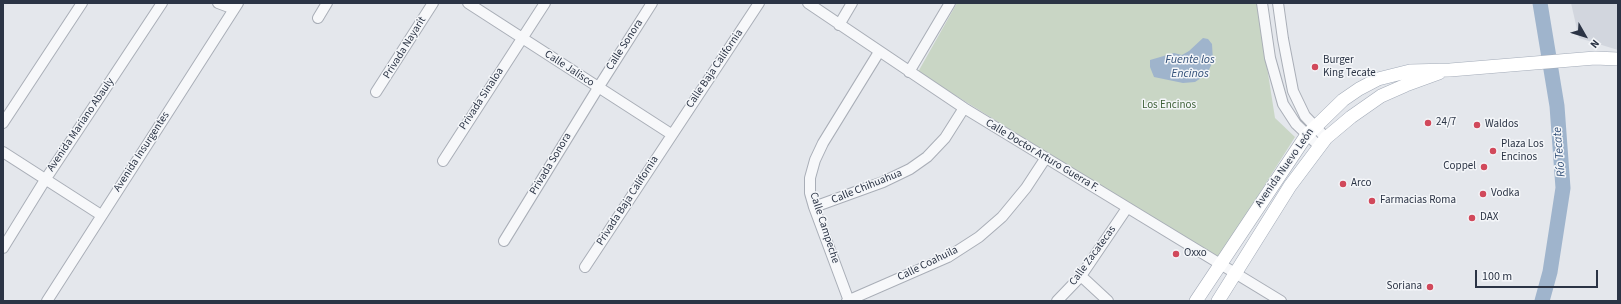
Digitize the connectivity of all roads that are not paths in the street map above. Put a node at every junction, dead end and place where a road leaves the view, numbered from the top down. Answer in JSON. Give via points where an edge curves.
{"nodes":[{"id":1,"x":82,"y":3,"type":"edge"},
{"id":2,"x":162,"y":3,"type":"edge"},
{"id":3,"x":218,"y":3,"type":"edge"},
{"id":4,"x":327,"y":3,"type":"edge"},
{"id":5,"x":433,"y":3,"type":"edge"},
{"id":6,"x":468,"y":3,"type":"edge"},
{"id":7,"x":545,"y":3,"type":"edge"},
{"id":8,"x":652,"y":3,"type":"edge"},
{"id":9,"x":759,"y":3,"type":"edge"},
{"id":10,"x":808,"y":3,"type":"edge"},
{"id":11,"x":852,"y":3,"type":"edge"},
{"id":12,"x":950,"y":3,"type":"edge"},
{"id":13,"x":1262,"y":3,"type":"edge"},
{"id":14,"x":1278,"y":3,"type":"edge"},
{"id":15,"x":236,"y":6,"type":"edge"},
{"id":16,"x":318,"y":18,"type":"dead end"},
{"id":17,"x":839,"y":25,"type":"junction"},
{"id":18,"x":522,"y":39,"type":"junction"},
{"id":19,"x":879,"y":52,"type":"junction"},
{"id":20,"x":1618,"y":59,"type":"edge"},
{"id":21,"x":1450,"y":70,"type":"junction"},
{"id":22,"x":910,"y":72,"type":"junction"},
{"id":23,"x":598,"y":88,"type":"junction"},
{"id":24,"x":376,"y":92,"type":"dead end"},
{"id":25,"x":964,"y":108,"type":"junction"},
{"id":26,"x":3,"y":123,"type":"edge"},
{"id":27,"x":1310,"y":131,"type":"junction"},
{"id":28,"x":671,"y":134,"type":"junction"},
{"id":29,"x":1322,"y":142,"type":"junction"},
{"id":30,"x":3,"y":152,"type":"edge"},
{"id":31,"x":1045,"y":159,"type":"junction"},
{"id":32,"x":443,"y":161,"type":"dead end"},
{"id":33,"x":44,"y":180,"type":"junction"},
{"id":34,"x":814,"y":207,"type":"junction"},
{"id":35,"x":1127,"y":208,"type":"junction"},
{"id":36,"x":101,"y":215,"type":"junction"},
{"id":37,"x":504,"y":241,"type":"dead end"},
{"id":38,"x":3,"y":248,"type":"edge"},
{"id":39,"x":1220,"y":264,"type":"junction"},
{"id":40,"x":585,"y":267,"type":"dead end"},
{"id":41,"x":1236,"y":273,"type":"junction"},
{"id":42,"x":1081,"y":276,"type":"junction"},
{"id":43,"x":47,"y":301,"type":"edge"},
{"id":44,"x":848,"y":301,"type":"edge"},
{"id":45,"x":1057,"y":301,"type":"edge"},
{"id":46,"x":1108,"y":301,"type":"edge"},
{"id":47,"x":1196,"y":301,"type":"edge"},
{"id":48,"x":1218,"y":301,"type":"edge"},
{"id":49,"x":1281,"y":301,"type":"edge"}],
"edges":[{"from":1,"to":26,"type":"street"},
{"from":2,"to":33,"type":"street","name":"Avenida Mariano Abauly"},
{"from":3,"to":15,"type":"street"},
{"from":4,"to":16,"type":"street"},
{"from":5,"to":24,"type":"street","name":"Privada Nayarit"},
{"from":6,"to":18,"type":"street","name":"Calle Jalisco"},
{"from":7,"to":18,"type":"street","name":"Privada Sinaloa"},
{"from":8,"to":23,"type":"street","name":"Calle Sonora"},
{"from":9,"to":28,"type":"street","name":"Calle Baja California"},
{"from":10,"to":17,"type":"street","name":"Calle Doctor Arturo Guerra F."},
{"from":11,"to":17,"type":"street"},
{"from":12,"to":22,"type":"street"},
{"from":13,"to":27,"type":"street","via":[[1278,92],[1288,114]]},
{"from":14,"to":27,"type":"street","via":[[1293,91]]},
{"from":15,"to":36,"type":"street","name":"Avenida Insurgentes"},
{"from":17,"to":19,"type":"street","name":"Calle Doctor Arturo Guerra F."},
{"from":18,"to":23,"type":"street","name":"Calle Jalisco"},
{"from":18,"to":32,"type":"street","name":"Privada Sinaloa"},
{"from":19,"to":22,"type":"street","name":"Calle Doctor Arturo Guerra F."},
{"from":19,"to":34,"type":"street","name":"Calle Campeche","via":[[815,160],[810,178],[810,193]]},
{"from":20,"to":21,"type":"main road","via":[[1596,58]]},
{"from":21,"to":27,"type":"main road","name":"Avenida Nuevo León","via":[[1410,70],[1378,79],[1347,97]]},
{"from":21,"to":29,"type":"main road","name":"Avenida Nuevo León","via":[[1381,96]]},
{"from":22,"to":25,"type":"street","name":"Calle Doctor Arturo Guerra F."},
{"from":23,"to":28,"type":"street","name":"Calle Jalisco"},
{"from":23,"to":37,"type":"street","name":"Privada Sonora"},
{"from":25,"to":31,"type":"street","name":"Calle Doctor Arturo Guerra F."},
{"from":25,"to":34,"type":"street","name":"Calle Chihuahua","via":[[945,138],[927,157],[910,169],[883,182]]},
{"from":27,"to":29,"type":"street"},
{"from":27,"to":39,"type":"main road","name":"Avenida Nuevo León"},
{"from":28,"to":40,"type":"street","name":"Privada Baja California"},
{"from":29,"to":41,"type":"main road","name":"Avenida Nuevo León","via":[[1290,186]]},
{"from":30,"to":33,"type":"street"},
{"from":31,"to":35,"type":"street","name":"Calle Doctor Arturo Guerra F."},
{"from":31,"to":44,"type":"street","name":"Calle Coahuila","via":[[1026,188],[1002,217],[979,237],[948,257]]},
{"from":33,"to":36,"type":"street"},
{"from":33,"to":38,"type":"street","name":"Avenida Mariano Abauly"},
{"from":34,"to":44,"type":"street","name":"Calle Campeche"},
{"from":35,"to":39,"type":"street","name":"Calle Doctor Arturo Guerra F."},
{"from":35,"to":42,"type":"street","name":"Calle Zacatecas"},
{"from":36,"to":43,"type":"street","name":"Avenida Insurgentes"},
{"from":39,"to":41,"type":"street","name":"Calle Doctor Arturo Guerra F."},
{"from":39,"to":47,"type":"main road","name":"Avenida Nuevo León"},
{"from":41,"to":48,"type":"main road","name":"Avenida Nuevo León"},
{"from":41,"to":49,"type":"street","name":"Calle Doctor Arturo Guerra F."},
{"from":42,"to":45,"type":"street","name":"Calle Zacatecas"},
{"from":42,"to":46,"type":"street"}]}
